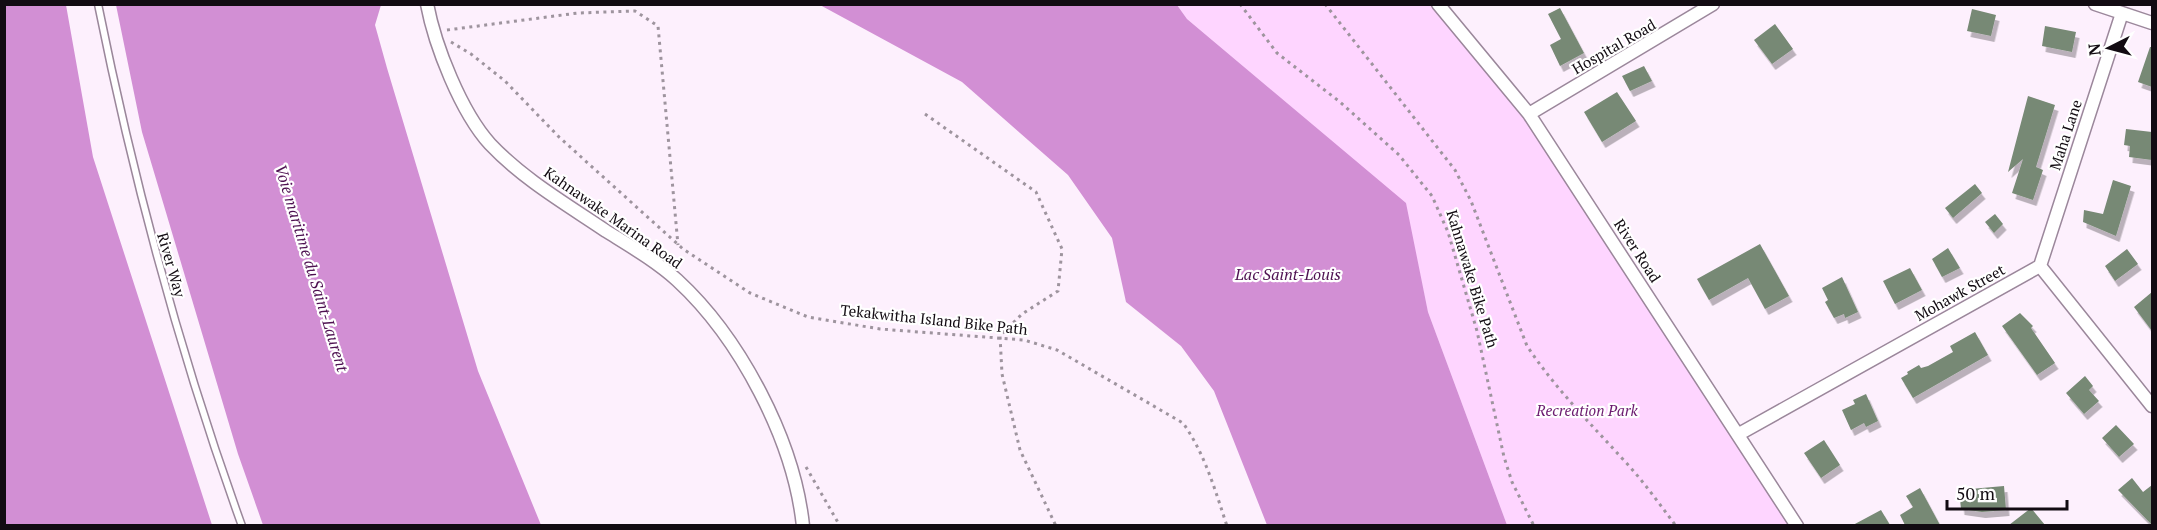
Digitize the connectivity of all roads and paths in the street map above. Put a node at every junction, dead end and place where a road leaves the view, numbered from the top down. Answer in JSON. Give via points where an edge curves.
{"nodes":[{"id":1,"x":98,"y":4,"type":"edge"},
{"id":2,"x":1240,"y":4,"type":"edge"},
{"id":3,"x":1325,"y":4,"type":"edge"},
{"id":4,"x":1438,"y":4,"type":"edge"},
{"id":5,"x":2095,"y":4,"type":"edge"},
{"id":6,"x":428,"y":7,"type":"edge"},
{"id":7,"x":1705,"y":7,"type":"edge"},
{"id":8,"x":2122,"y":13,"type":"junction"},
{"id":9,"x":2152,"y":23,"type":"edge"},
{"id":10,"x":433,"y":32,"type":"junction"},
{"id":11,"x":925,"y":114,"type":"dead end"},
{"id":12,"x":1529,"y":114,"type":"junction"},
{"id":13,"x":678,"y":245,"type":"junction"},
{"id":14,"x":2040,"y":266,"type":"junction"},
{"id":15,"x":1000,"y":336,"type":"junction"},
{"id":16,"x":2151,"y":402,"type":"edge"},
{"id":17,"x":1739,"y":434,"type":"junction"},
{"id":18,"x":802,"y":462,"type":"dead end"},
{"id":19,"x":242,"y":525,"type":"edge"},
{"id":20,"x":803,"y":525,"type":"edge"},
{"id":21,"x":840,"y":525,"type":"edge"},
{"id":22,"x":1056,"y":525,"type":"edge"},
{"id":23,"x":1227,"y":525,"type":"edge"},
{"id":24,"x":1534,"y":525,"type":"edge"},
{"id":25,"x":1676,"y":525,"type":"edge"},
{"id":26,"x":1797,"y":525,"type":"edge"}],
"edges":[{"from":1,"to":19,"type":"lane","name":"River Way","via":[[150,235],[186,365]]},
{"from":2,"to":24,"type":"path","name":"Kahnawake Bike Path","via":[[1277,52],[1399,155],[1432,195],[1448,232],[1472,311],[1504,457]]},
{"from":3,"to":25,"type":"path","via":[[1455,171],[1471,201],[1527,346],[1540,366]]},
{"from":4,"to":12,"type":"street","name":"River Road"},
{"from":5,"to":8,"type":"street"},
{"from":6,"to":10,"type":"street","name":"Kahnawake Marina Road"},
{"from":7,"to":12,"type":"street","name":"Hospital Road"},
{"from":8,"to":9,"type":"street"},
{"from":8,"to":14,"type":"street","name":"Maha Lane"},
{"from":10,"to":13,"type":"path","name":"Tekakwitha Island Bike Path","via":[[506,81],[559,137]]},
{"from":10,"to":13,"type":"path","via":[[578,13],[635,11],[658,26]]},
{"from":10,"to":20,"type":"street","name":"Kahnawake Marina Road","via":[[460,97],[489,143],[529,179],[676,280],[722,328],[776,423],[800,499]]},
{"from":11,"to":15,"type":"path","via":[[1036,192],[1062,249],[1058,291],[1022,314]]},
{"from":12,"to":17,"type":"street","name":"River Road"},
{"from":13,"to":15,"type":"path","name":"Tekakwitha Island Bike Path","via":[[750,293],[808,317],[880,329]]},
{"from":14,"to":16,"type":"street"},
{"from":14,"to":17,"type":"street","name":"Mohawk Street"},
{"from":15,"to":22,"type":"path","via":[[1002,374],[1020,450]]},
{"from":15,"to":23,"type":"path","name":"Tekakwitha Island Bike Path","via":[[1057,350],[1183,423],[1202,455]]},
{"from":17,"to":26,"type":"street","name":"River Road"},
{"from":18,"to":21,"type":"path"}]}
